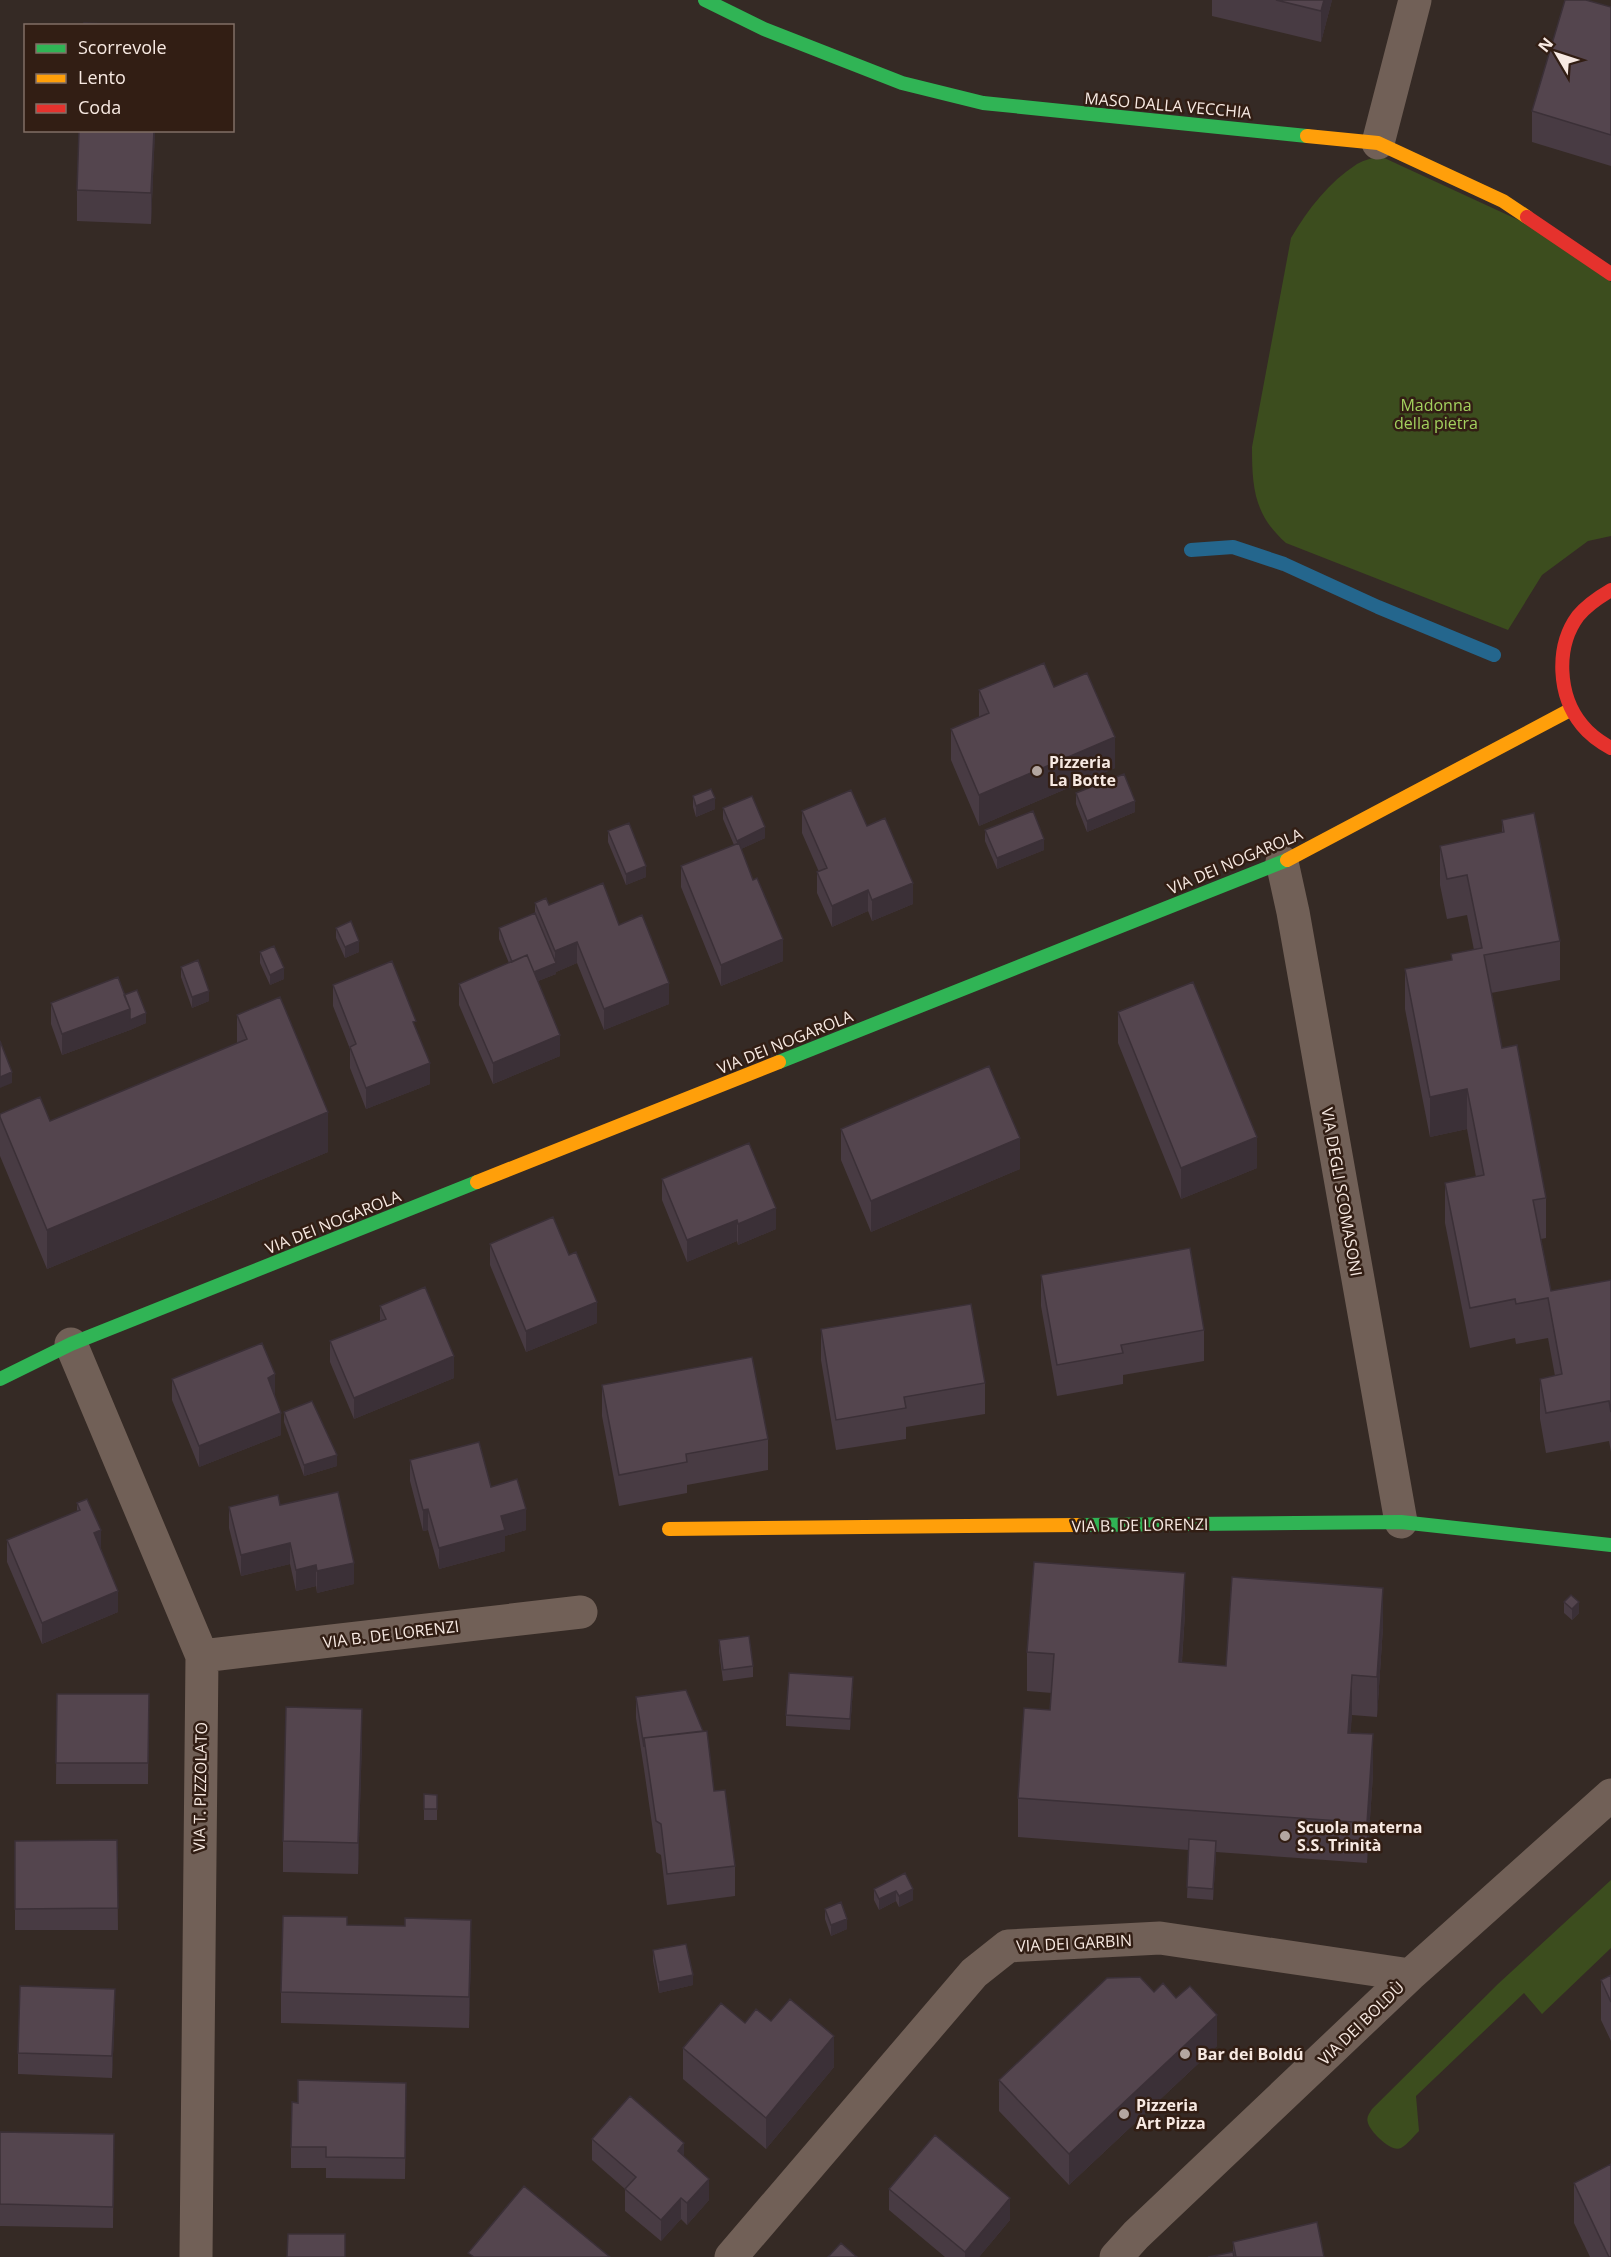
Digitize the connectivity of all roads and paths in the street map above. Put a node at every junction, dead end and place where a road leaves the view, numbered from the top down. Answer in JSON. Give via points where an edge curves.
{"nodes":[{"id":1,"x":705,"y":0,"type":"edge"},
{"id":2,"x":1415,"y":0,"type":"edge"},
{"id":3,"x":1378,"y":143,"type":"junction"},
{"id":4,"x":1611,"y":274,"type":"edge"},
{"id":5,"x":1611,"y":590,"type":"edge"},
{"id":6,"x":1570,"y":710,"type":"junction"},
{"id":7,"x":1611,"y":748,"type":"edge"},
{"id":8,"x":1282,"y":862,"type":"junction"},
{"id":9,"x":71,"y":1344,"type":"junction"},
{"id":10,"x":0,"y":1379,"type":"edge"},
{"id":11,"x":1401,"y":1522,"type":"junction"},
{"id":12,"x":669,"y":1529,"type":"dead end"},
{"id":13,"x":1611,"y":1545,"type":"edge"},
{"id":14,"x":581,"y":1611,"type":"dead end"},
{"id":15,"x":202,"y":1656,"type":"junction"},
{"id":16,"x":1611,"y":1795,"type":"edge"},
{"id":17,"x":1410,"y":1975,"type":"junction"},
{"id":18,"x":196,"y":2257,"type":"edge"},
{"id":19,"x":731,"y":2257,"type":"edge"},
{"id":20,"x":1116,"y":2257,"type":"edge"}],
"edges":[{"from":1,"to":3,"type":"street","name":"MASO DALLA VECCHIA","via":[[764,29],[902,83],[983,103]]},
{"from":2,"to":3,"type":"street"},
{"from":3,"to":4,"type":"street","name":"MASO DALLA VECCHIA","via":[[1503,201]]},
{"from":5,"to":6,"type":"street","via":[[1593,600],[1574,622],[1562,650],[1561,681]]},
{"from":6,"to":7,"type":"street","via":[[1586,731]]},
{"from":6,"to":8,"type":"street","name":"VIA DEI NOGAROLA"},
{"from":8,"to":9,"type":"street","name":"VIA DEI NOGAROLA"},
{"from":8,"to":11,"type":"street","name":"VIA DEGLI SCOMASONI"},
{"from":9,"to":10,"type":"street","name":"VIA DEI NOGAROLA"},
{"from":9,"to":15,"type":"street","name":"VIA T. PIZZOLATO"},
{"from":11,"to":12,"type":"street","name":"VIA B. DE LORENZI"},
{"from":11,"to":13,"type":"street","name":"VIA B. DE LORENZI"},
{"from":14,"to":15,"type":"street","name":"VIA B. DE LORENZI"},
{"from":15,"to":18,"type":"street","name":"VIA T. PIZZOLATO"},
{"from":16,"to":17,"type":"street","name":"VIA DEI BOLDÙ"},
{"from":17,"to":19,"type":"street","name":"VIA DEI GARBIN","via":[[1160,1938],[1008,1946],[974,1973]]},
{"from":17,"to":20,"type":"street","name":"VIA DEI BOLDÙ"}]}
